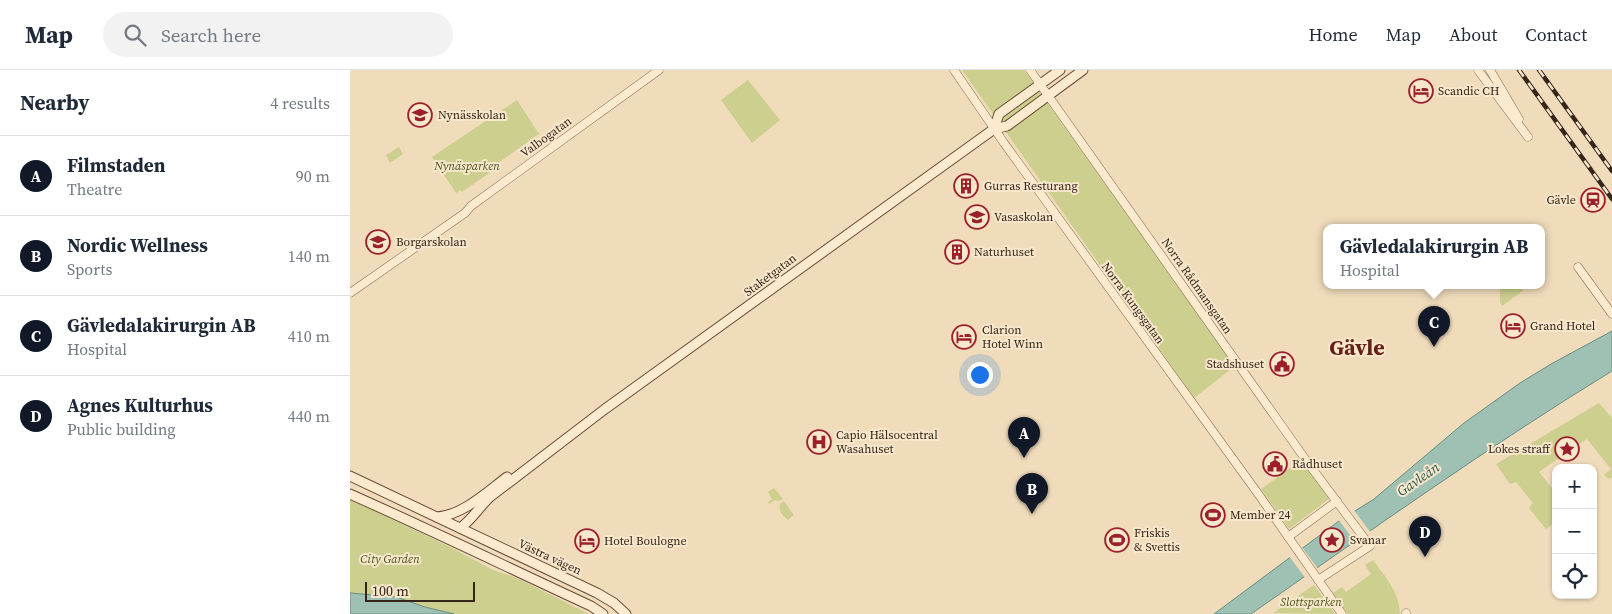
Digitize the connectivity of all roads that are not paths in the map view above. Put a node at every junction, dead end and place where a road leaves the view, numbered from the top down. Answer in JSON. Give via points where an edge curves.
{"nodes":[{"id":1,"x":659,"y":70,"type":"edge"},
{"id":2,"x":954,"y":70,"type":"edge"},
{"id":3,"x":1030,"y":70,"type":"edge"},
{"id":4,"x":1060,"y":70,"type":"edge"},
{"id":5,"x":1083,"y":70,"type":"edge"},
{"id":6,"x":1478,"y":70,"type":"edge"},
{"id":7,"x":1490,"y":70,"type":"edge"},
{"id":8,"x":1040,"y":84,"type":"junction"},
{"id":9,"x":1048,"y":95,"type":"junction"},
{"id":10,"x":994,"y":129,"type":"junction"},
{"id":11,"x":1578,"y":267,"type":"dead end"},
{"id":12,"x":350,"y":293,"type":"edge"},
{"id":13,"x":1611,"y":312,"type":"edge"},
{"id":14,"x":562,"y":442,"type":"junction"},
{"id":15,"x":350,"y":476,"type":"edge"},
{"id":16,"x":350,"y":494,"type":"edge"},
{"id":17,"x":477,"y":499,"type":"junction"},
{"id":18,"x":1337,"y":501,"type":"junction"},
{"id":19,"x":437,"y":518,"type":"junction"},
{"id":20,"x":460,"y":528,"type":"junction"},
{"id":21,"x":1288,"y":537,"type":"junction"},
{"id":22,"x":454,"y":541,"type":"junction"},
{"id":23,"x":1317,"y":578,"type":"junction"},
{"id":24,"x":603,"y":614,"type":"edge"},
{"id":25,"x":626,"y":614,"type":"edge"},
{"id":26,"x":1342,"y":614,"type":"edge"}],
"edges":[{"from":1,"to":12,"type":"street","name":"Valbogatan","via":[[421,245]]},
{"from":2,"to":10,"type":"street","name":"Norra Kungsgatan"},
{"from":3,"to":8,"type":"street","name":"Norra Rådmansgatan"},
{"from":4,"to":8,"type":"main road","name":"Staketgatan"},
{"from":5,"to":9,"type":"main road","name":"Staketgatan"},
{"from":6,"to":7,"type":"street","via":[[1528,137]]},
{"from":8,"to":9,"type":"street","name":"Norra Rådmansgatan"},
{"from":8,"to":10,"type":"main road","name":"Staketgatan","via":[[999,114]]},
{"from":9,"to":10,"type":"main road","name":"Staketgatan","via":[[1007,126]]},
{"from":9,"to":18,"type":"street","name":"Norra Rådmansgatan"},
{"from":10,"to":14,"type":"main road","name":"Staketgatan"},
{"from":10,"to":21,"type":"street","name":"Norra Kungsgatan"},
{"from":11,"to":13,"type":"street"},
{"from":14,"to":17,"type":"main road","name":"Staketgatan","via":[[538,455]]},
{"from":14,"to":20,"type":"main road","name":"Staketgatan","via":[[490,497]]},
{"from":15,"to":19,"type":"main road","name":"Västra vägen"},
{"from":16,"to":22,"type":"main road"},
{"from":17,"to":19,"type":"main road","name":"Staketgatan","via":[[452,515]]},
{"from":17,"to":20,"type":"main road","name":"Staketgatan","via":[[465,513]]},
{"from":18,"to":21,"type":"street"},
{"from":18,"to":23,"type":"street","name":"Norra Rådmansgatan","via":[[1367,542]]},
{"from":19,"to":20,"type":"main road","name":"Västra vägen"},
{"from":20,"to":22,"type":"main road"},
{"from":20,"to":25,"type":"main road","name":"Västra vägen","via":[[597,593]]},
{"from":21,"to":23,"type":"street","name":"Norra Kungsgatan"},
{"from":22,"to":24,"type":"main road"},
{"from":23,"to":26,"type":"street","name":"Norra Kungsgatan"}]}
